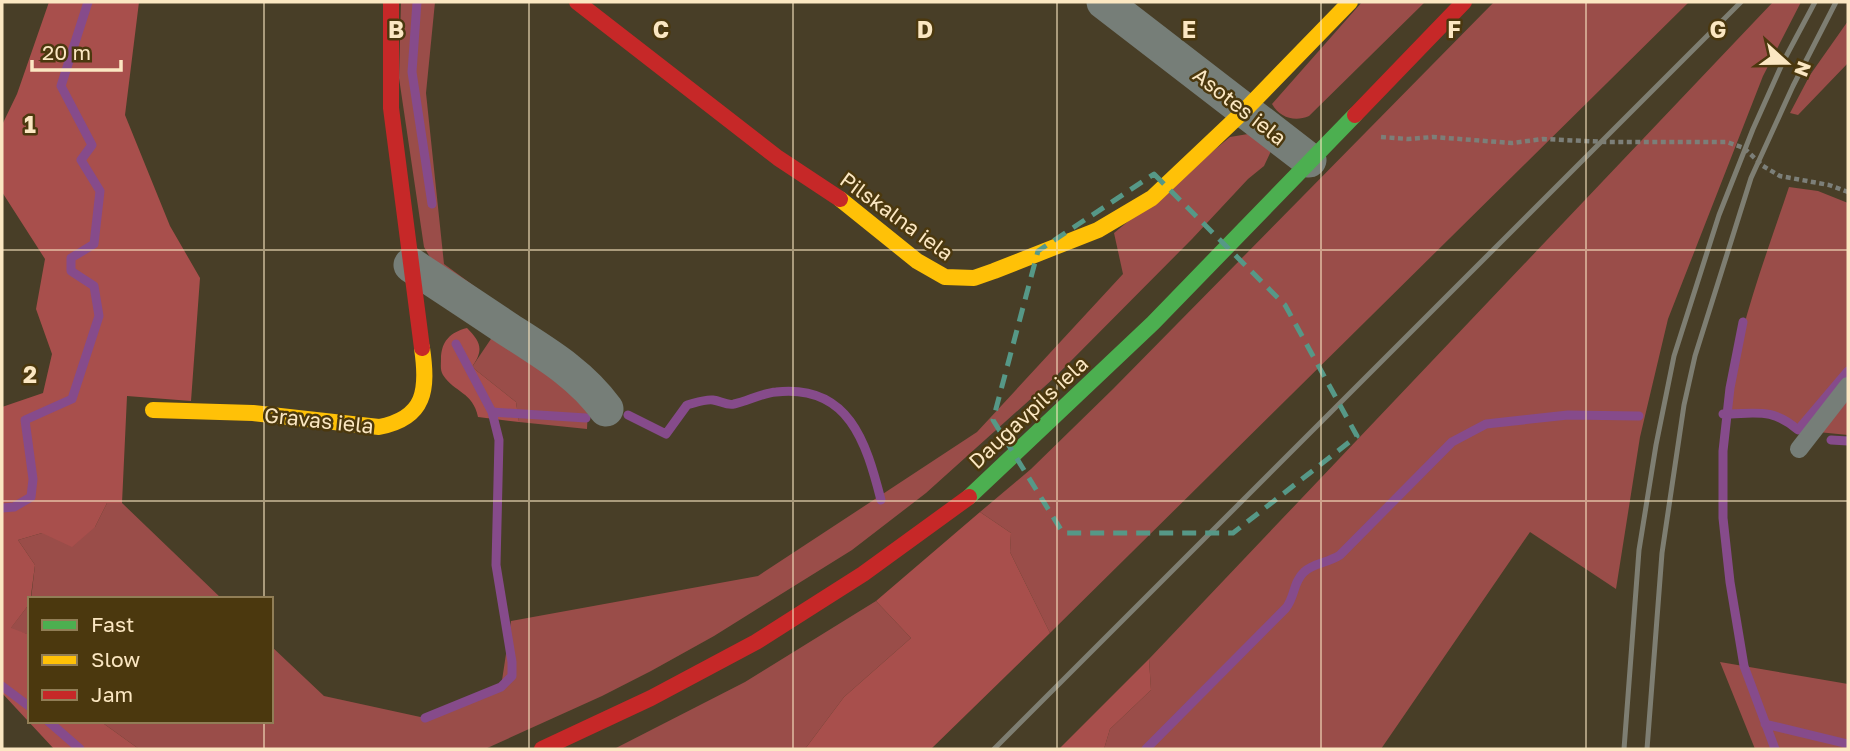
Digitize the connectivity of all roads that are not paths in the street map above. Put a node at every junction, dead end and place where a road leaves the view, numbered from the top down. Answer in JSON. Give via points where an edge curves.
{"nodes":[{"id":1,"x":391,"y":2,"type":"edge"},
{"id":2,"x":577,"y":2,"type":"edge"},
{"id":3,"x":1104,"y":2,"type":"edge"},
{"id":4,"x":1350,"y":2,"type":"edge"},
{"id":5,"x":1464,"y":2,"type":"edge"},
{"id":6,"x":1245,"y":110,"type":"junction"},
{"id":7,"x":1308,"y":160,"type":"junction"},
{"id":8,"x":411,"y":265,"type":"junction"},
{"id":9,"x":1848,"y":386,"type":"edge"},
{"id":10,"x":606,"y":409,"type":"dead end"},
{"id":11,"x":153,"y":410,"type":"dead end"},
{"id":12,"x":1799,"y":449,"type":"dead end"},
{"id":13,"x":542,"y":749,"type":"edge"}],
"edges":[{"from":1,"to":8,"type":"main road","name":"Gravas iela","via":[[391,108]]},
{"from":2,"to":6,"type":"main road","name":"Pilskalna iela","via":[[778,158],[945,277],[974,278],[1125,216],[1179,175]]},
{"from":3,"to":6,"type":"street","name":"Asotes iela"},
{"from":4,"to":6,"type":"main road"},
{"from":5,"to":7,"type":"main road","name":"Daugavpils iela"},
{"from":6,"to":7,"type":"street","name":"Asotes iela"},
{"from":7,"to":13,"type":"main road","name":"Daugavpils iela","via":[[1153,323],[967,499],[863,574],[756,642]]},
{"from":8,"to":10,"type":"street","via":[[564,366]]},
{"from":8,"to":11,"type":"main road","name":"Gravas iela","via":[[426,377],[422,397],[405,421],[356,426],[253,413]]},
{"from":9,"to":12,"type":"lane"}]}
